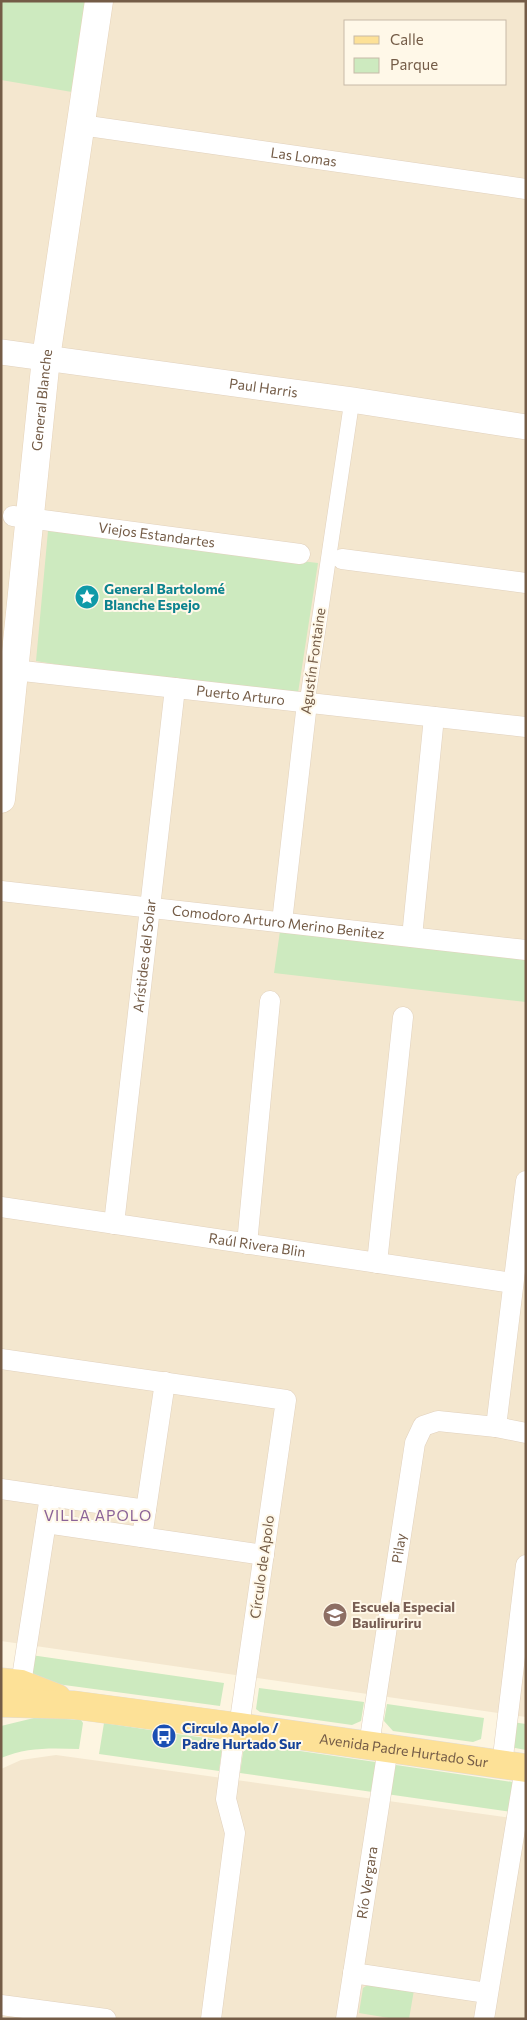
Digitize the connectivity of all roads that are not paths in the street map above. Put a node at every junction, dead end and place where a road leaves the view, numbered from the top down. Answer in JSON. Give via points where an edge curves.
{"nodes":[{"id":1,"x":99,"y":1,"type":"edge"},
{"id":2,"x":81,"y":125,"type":"junction"},
{"id":3,"x":526,"y":189,"type":"edge"},
{"id":4,"x":1,"y":352,"type":"edge"},
{"id":5,"x":46,"y":358,"type":"junction"},
{"id":6,"x":352,"y":400,"type":"junction"},
{"id":7,"x":526,"y":427,"type":"edge"},
{"id":8,"x":22,"y":517,"type":"junction"},
{"id":9,"x":300,"y":554,"type":"dead end"},
{"id":10,"x":342,"y":559,"type":"dead end"},
{"id":11,"x":526,"y":583,"type":"edge"},
{"id":12,"x":14,"y":670,"type":"junction"},
{"id":13,"x":174,"y":688,"type":"junction"},
{"id":14,"x":307,"y":703,"type":"junction"},
{"id":15,"x":434,"y":717,"type":"junction"},
{"id":16,"x":526,"y":727,"type":"edge"},
{"id":17,"x":1,"y":800,"type":"edge"},
{"id":18,"x":1,"y":891,"type":"edge"},
{"id":19,"x":150,"y":908,"type":"junction"},
{"id":20,"x":282,"y":922,"type":"junction"},
{"id":21,"x":412,"y":937,"type":"junction"},
{"id":22,"x":526,"y":950,"type":"edge"},
{"id":23,"x":270,"y":1001,"type":"dead end"},
{"id":24,"x":403,"y":1017,"type":"dead end"},
{"id":25,"x":526,"y":1181,"type":"edge"},
{"id":26,"x":1,"y":1208,"type":"edge"},
{"id":27,"x":114,"y":1224,"type":"junction"},
{"id":28,"x":248,"y":1244,"type":"junction"},
{"id":29,"x":377,"y":1263,"type":"junction"},
{"id":30,"x":513,"y":1283,"type":"junction"},
{"id":31,"x":1,"y":1359,"type":"edge"},
{"id":32,"x":165,"y":1382,"type":"junction"},
{"id":33,"x":496,"y":1428,"type":"junction"},
{"id":34,"x":526,"y":1433,"type":"edge"},
{"id":35,"x":1,"y":1489,"type":"edge"},
{"id":36,"x":50,"y":1496,"type":"junction"},
{"id":37,"x":146,"y":1510,"type":"junction"},
{"id":38,"x":46,"y":1523,"type":"junction"},
{"id":39,"x":142,"y":1538,"type":"junction"},
{"id":40,"x":264,"y":1555,"type":"junction"},
{"id":41,"x":526,"y":1565,"type":"edge"},
{"id":42,"x":11,"y":1683,"type":"edge"},
{"id":43,"x":1,"y":1703,"type":"edge"},
{"id":44,"x":74,"y":1705,"type":"junction"},
{"id":45,"x":1,"y":1718,"type":"edge"},
{"id":46,"x":239,"y":1727,"type":"junction"},
{"id":47,"x":378,"y":1747,"type":"junction"},
{"id":48,"x":517,"y":1767,"type":"edge"},
{"id":49,"x":353,"y":1973,"type":"junction"},
{"id":50,"x":487,"y":1993,"type":"junction"},
{"id":51,"x":1,"y":2005,"type":"edge"},
{"id":52,"x":106,"y":2019,"type":"edge"},
{"id":53,"x":211,"y":2019,"type":"edge"},
{"id":54,"x":346,"y":2019,"type":"edge"},
{"id":55,"x":484,"y":2019,"type":"edge"}],
"edges":[{"from":1,"to":2,"type":"main road","name":"General Blanche"},
{"from":2,"to":3,"type":"street","name":"Las Lomas"},
{"from":2,"to":5,"type":"main road","name":"General Blanche"},
{"from":4,"to":5,"type":"street","name":"Paul Harris"},
{"from":5,"to":6,"type":"street","name":"Paul Harris"},
{"from":5,"to":8,"type":"main road","name":"General Blanche"},
{"from":6,"to":7,"type":"street","name":"Paul Harris"},
{"from":6,"to":14,"type":"street","name":"Agustín Fontaine"},
{"from":8,"to":9,"type":"street","name":"Viejos Estandartes"},
{"from":8,"to":12,"type":"main road","name":"General Blanche"},
{"from":10,"to":11,"type":"street"},
{"from":12,"to":13,"type":"street","name":"Puerto Arturo"},
{"from":12,"to":17,"type":"main road","name":"General Blanche"},
{"from":13,"to":14,"type":"street","name":"Puerto Arturo"},
{"from":13,"to":19,"type":"street","name":"Arístides del Solar"},
{"from":14,"to":15,"type":"street","name":"Puerto Arturo"},
{"from":14,"to":20,"type":"street","name":"Agustín Fontaine"},
{"from":15,"to":16,"type":"street","name":"Puerto Arturo"},
{"from":15,"to":21,"type":"street"},
{"from":18,"to":19,"type":"street","name":"Comodoro Arturo Merino Benitez"},
{"from":19,"to":20,"type":"street","name":"Comodoro Arturo Merino Benitez"},
{"from":19,"to":27,"type":"street","name":"Arístides del Solar"},
{"from":20,"to":21,"type":"street","name":"Comodoro Arturo Merino Benitez"},
{"from":21,"to":22,"type":"street","name":"Comodoro Arturo Merino Benitez"},
{"from":23,"to":28,"type":"street"},
{"from":24,"to":29,"type":"street"},
{"from":25,"to":30,"type":"street"},
{"from":26,"to":27,"type":"street","name":"Raúl Rivera Blin"},
{"from":27,"to":28,"type":"street","name":"Raúl Rivera Blin"},
{"from":28,"to":29,"type":"street","name":"Raúl Rivera Blin"},
{"from":29,"to":30,"type":"street","name":"Raúl Rivera Blin"},
{"from":30,"to":33,"type":"street"},
{"from":31,"to":32,"type":"street","name":"Círculo de Apolo"},
{"from":32,"to":37,"type":"street"},
{"from":32,"to":40,"type":"street","name":"Círculo de Apolo","via":[[286,1400]]},
{"from":33,"to":34,"type":"street","name":"Pilay"},
{"from":33,"to":47,"type":"street","name":"Pilay","via":[[438,1421],[423,1426],[415,1443]]},
{"from":35,"to":36,"type":"street"},
{"from":36,"to":37,"type":"street"},
{"from":36,"to":38,"type":"street"},
{"from":37,"to":39,"type":"street"},
{"from":38,"to":39,"type":"street"},
{"from":38,"to":42,"type":"street"},
{"from":39,"to":40,"type":"street"},
{"from":40,"to":46,"type":"street","name":"Círculo de Apolo"},
{"from":41,"to":48,"type":"street"},
{"from":42,"to":44,"type":"main road","name":"Avenida Padre Hurtado Sur"},
{"from":43,"to":44,"type":"main road","name":"Avenida Padre Hurtado Sur"},
{"from":44,"to":45,"type":"main road"},
{"from":44,"to":46,"type":"main road","name":"Avenida Padre Hurtado Sur"},
{"from":46,"to":47,"type":"main road","name":"Avenida Padre Hurtado Sur"},
{"from":46,"to":53,"type":"street","name":"Círculo de Apolo","via":[[233,1745],[226,1799],[235,1833]]},
{"from":47,"to":48,"type":"main road","name":"Avenida Padre Hurtado Sur"},
{"from":47,"to":49,"type":"street","name":"Río Vergara"},
{"from":48,"to":50,"type":"street"},
{"from":49,"to":50,"type":"street"},
{"from":49,"to":54,"type":"street","name":"Río Vergara"},
{"from":50,"to":55,"type":"street"},
{"from":51,"to":52,"type":"street"}]}
